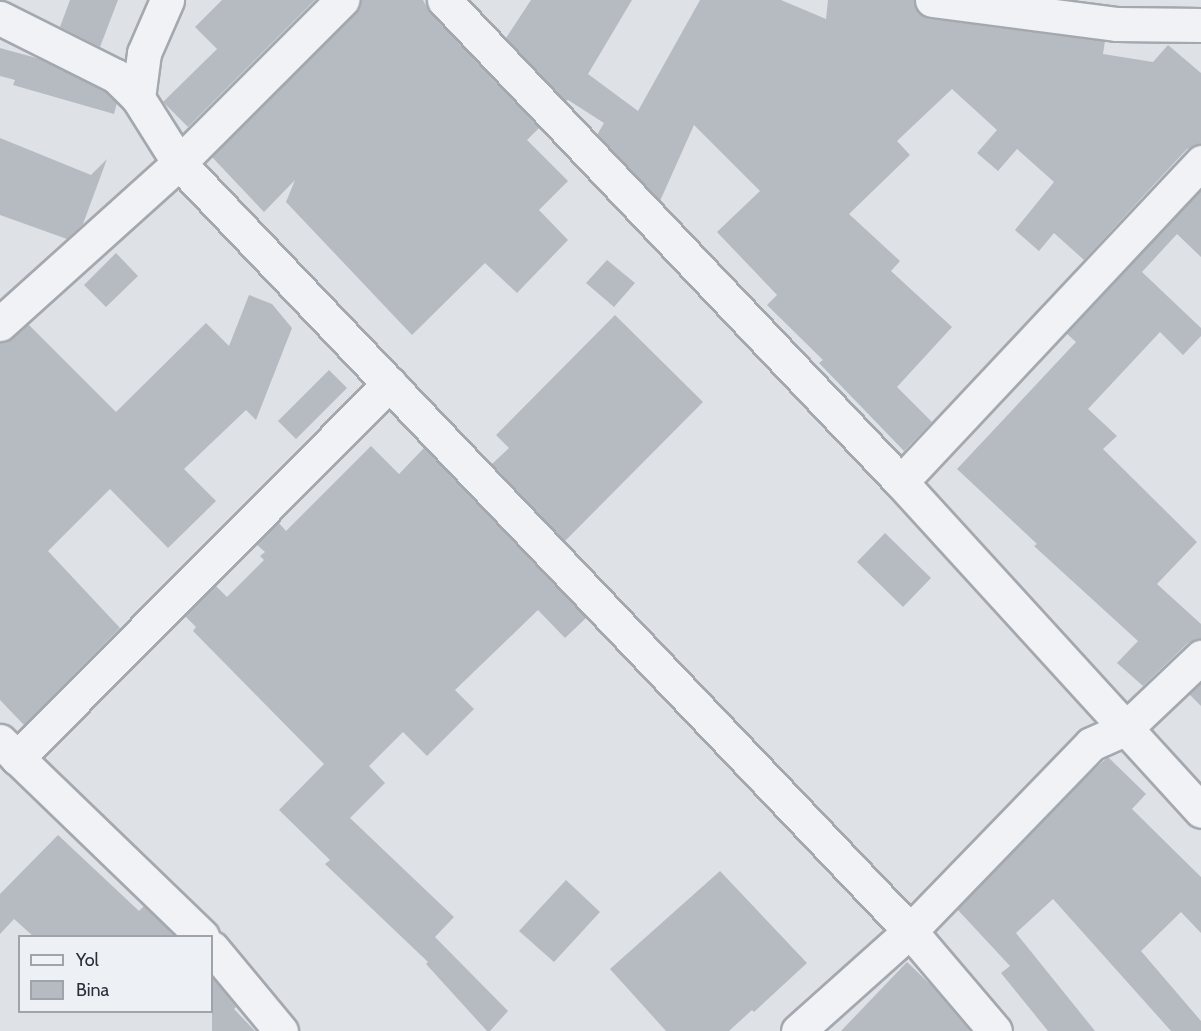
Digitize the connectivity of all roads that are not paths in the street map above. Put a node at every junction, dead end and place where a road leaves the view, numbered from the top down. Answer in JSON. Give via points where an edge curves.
{"nodes":[{"id":1,"x":167,"y":0,"type":"edge"},
{"id":2,"x":342,"y":0,"type":"edge"},
{"id":3,"x":444,"y":0,"type":"edge"},
{"id":4,"x":932,"y":0,"type":"edge"},
{"id":5,"x":1118,"y":12,"type":"edge"},
{"id":6,"x":0,"y":18,"type":"edge"},
{"id":7,"x":1197,"y":33,"type":"edge"},
{"id":8,"x":138,"y":98,"type":"junction"},
{"id":9,"x":1201,"y":162,"type":"edge"},
{"id":10,"x":179,"y":163,"type":"junction"},
{"id":11,"x":0,"y":324,"type":"edge"},
{"id":12,"x":389,"y":384,"type":"junction"},
{"id":13,"x":901,"y":482,"type":"junction"},
{"id":14,"x":1201,"y":657,"type":"edge"},
{"id":15,"x":1125,"y":729,"type":"junction"},
{"id":16,"x":8,"y":749,"type":"edge"},
{"id":17,"x":1201,"y":810,"type":"edge"},
{"id":18,"x":910,"y":931,"type":"junction"},
{"id":19,"x":201,"y":935,"type":"edge"},
{"id":20,"x":213,"y":949,"type":"edge"},
{"id":21,"x":281,"y":1031,"type":"edge"},
{"id":22,"x":798,"y":1031,"type":"edge"},
{"id":23,"x":995,"y":1031,"type":"edge"}],
"edges":[{"from":1,"to":8,"type":"street","via":[[144,54]]},
{"from":2,"to":10,"type":"street"},
{"from":3,"to":13,"type":"street"},
{"from":4,"to":5,"type":"street"},
{"from":5,"to":7,"type":"street"},
{"from":6,"to":8,"type":"street","via":[[116,76]]},
{"from":8,"to":10,"type":"street"},
{"from":9,"to":13,"type":"street"},
{"from":10,"to":11,"type":"street"},
{"from":10,"to":12,"type":"street"},
{"from":12,"to":16,"type":"street"},
{"from":12,"to":18,"type":"street"},
{"from":13,"to":15,"type":"street"},
{"from":14,"to":15,"type":"street"},
{"from":15,"to":17,"type":"street"},
{"from":15,"to":18,"type":"street","via":[[1091,744]]},
{"from":16,"to":19,"type":"street"},
{"from":18,"to":22,"type":"street"},
{"from":18,"to":23,"type":"street"},
{"from":20,"to":21,"type":"street"}]}
